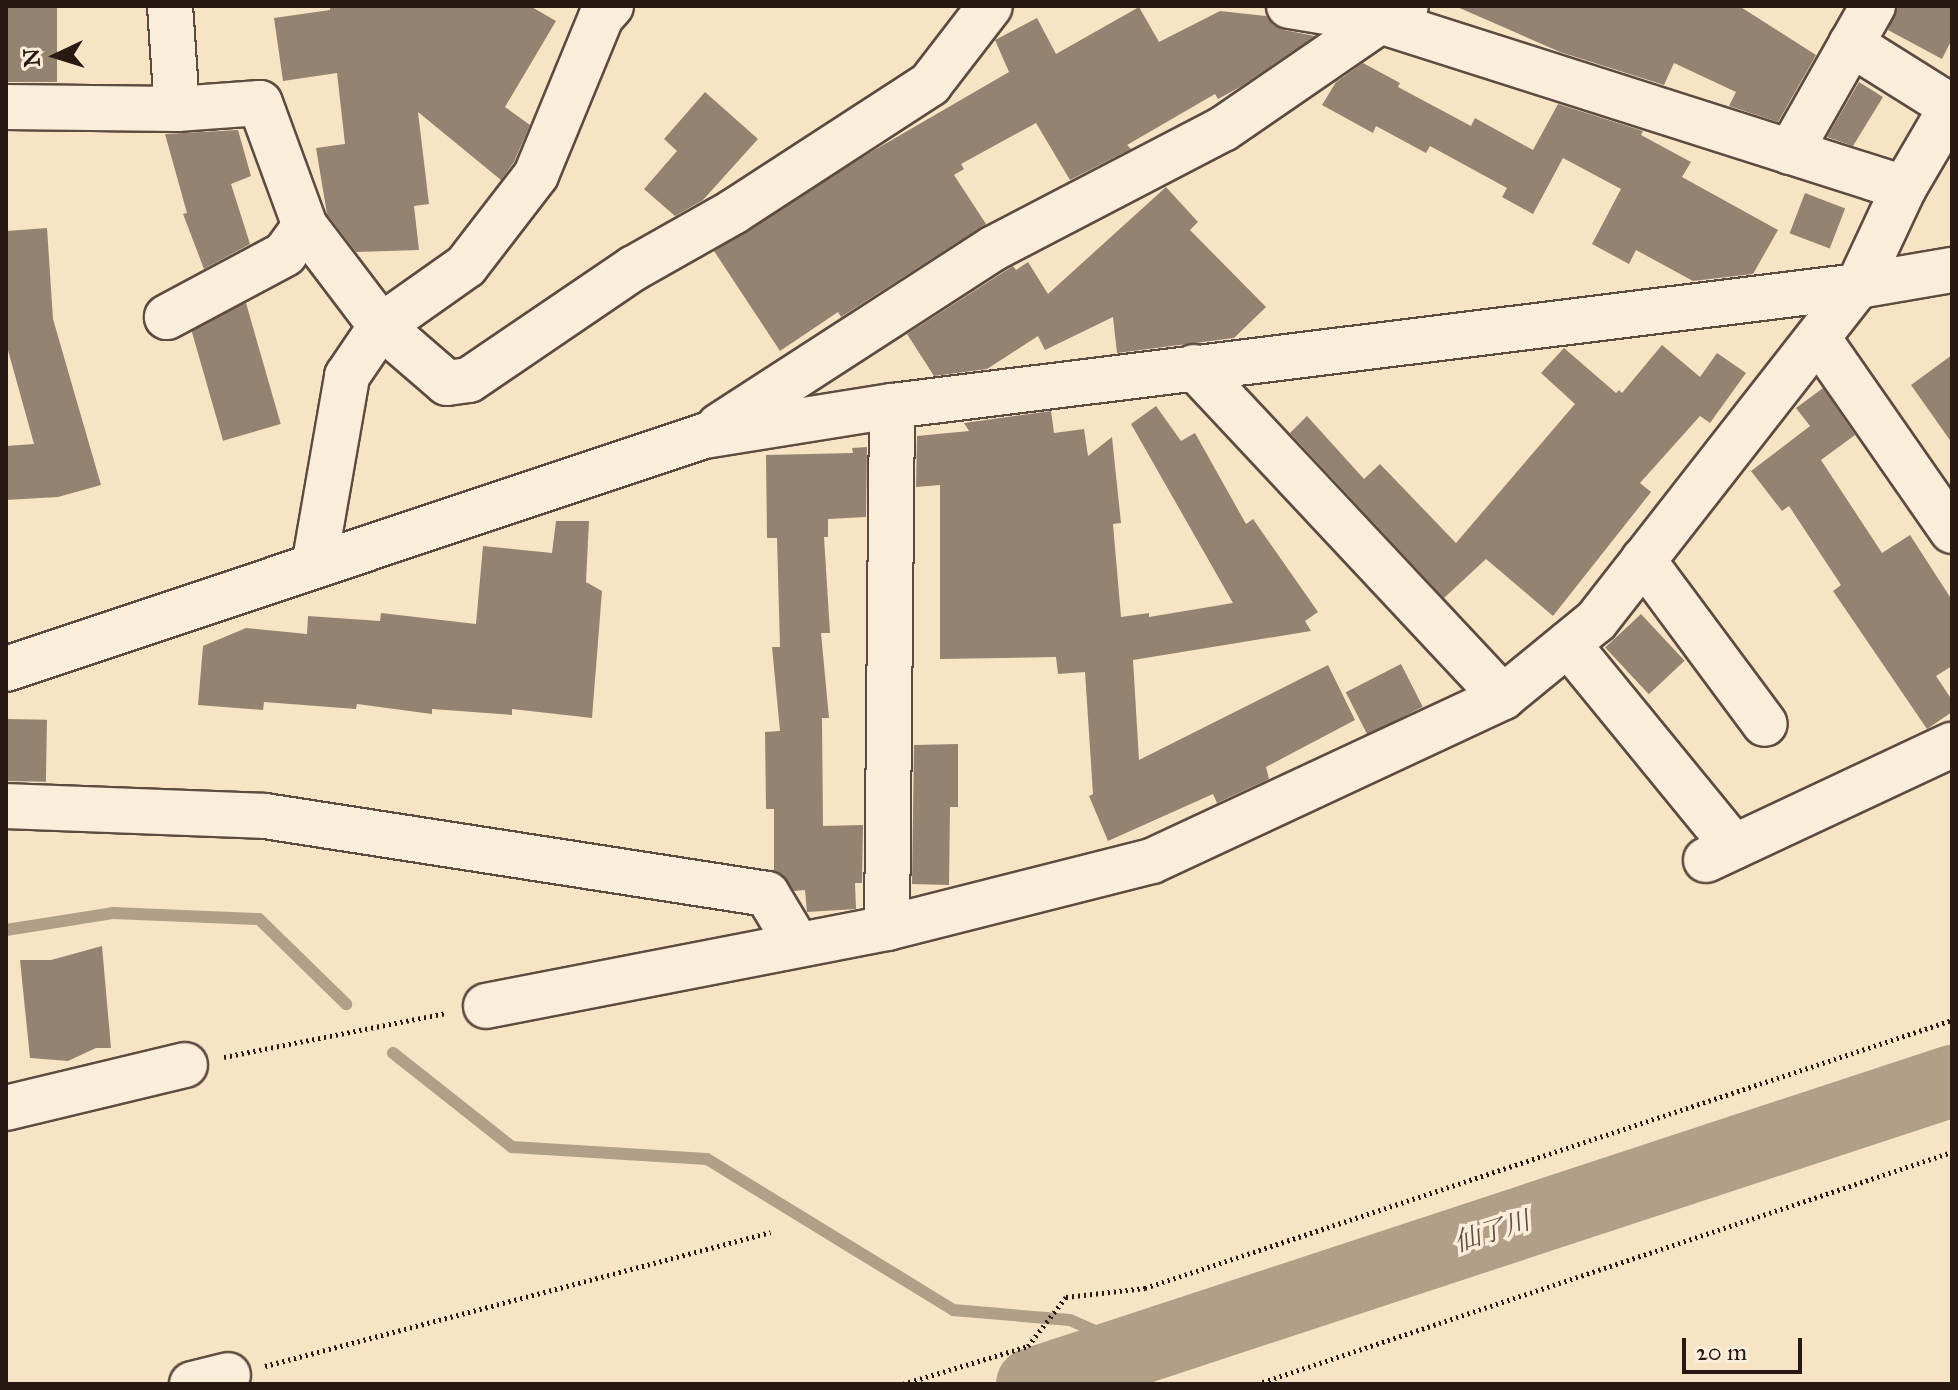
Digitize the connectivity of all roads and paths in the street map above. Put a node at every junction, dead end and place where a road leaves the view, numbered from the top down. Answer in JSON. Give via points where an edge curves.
{"nodes":[{"id":1,"x":170,"y":6,"type":"edge"},
{"id":2,"x":611,"y":6,"type":"edge"},
{"id":3,"x":990,"y":6,"type":"edge"},
{"id":4,"x":1289,"y":6,"type":"edge"},
{"id":5,"x":1873,"y":6,"type":"edge"},
{"id":6,"x":1393,"y":14,"type":"edge"},
{"id":7,"x":1851,"y":44,"type":"junction"},
{"id":8,"x":6,"y":107,"type":"edge"},
{"id":9,"x":1952,"y":107,"type":"edge"},
{"id":10,"x":177,"y":109,"type":"junction"},
{"id":11,"x":1790,"y":152,"type":"junction"},
{"id":12,"x":1904,"y":188,"type":"junction"},
{"id":13,"x":305,"y":226,"type":"junction"},
{"id":14,"x":1952,"y":270,"type":"edge"},
{"id":15,"x":1858,"y":286,"type":"junction"},
{"id":16,"x":167,"y":317,"type":"dead end"},
{"id":17,"x":381,"y":326,"type":"junction"},
{"id":18,"x":1818,"y":338,"type":"junction"},
{"id":19,"x":1194,"y":367,"type":"junction"},
{"id":20,"x":892,"y":406,"type":"junction"},
{"id":21,"x":704,"y":436,"type":"junction"},
{"id":22,"x":1952,"y":531,"type":"edge"},
{"id":23,"x":1643,"y":560,"type":"junction"},
{"id":24,"x":314,"y":566,"type":"junction"},
{"id":25,"x":1568,"y":644,"type":"junction"},
{"id":26,"x":6,"y":669,"type":"edge"},
{"id":27,"x":1503,"y":697,"type":"junction"},
{"id":28,"x":1765,"y":724,"type":"dead end"},
{"id":29,"x":1952,"y":745,"type":"edge"},
{"id":30,"x":6,"y":806,"type":"edge"},
{"id":31,"x":887,"y":928,"type":"junction"},
{"id":32,"x":785,"y":946,"type":"junction"},
{"id":33,"x":486,"y":1006,"type":"joint"},
{"id":34,"x":1952,"y":1020,"type":"edge"},
{"id":35,"x":185,"y":1065,"type":"joint"},
{"id":36,"x":6,"y":1108,"type":"edge"},
{"id":37,"x":1952,"y":1152,"type":"edge"},
{"id":38,"x":771,"y":1232,"type":"dead end"},
{"id":39,"x":210,"y":1380,"type":"edge"},
{"id":40,"x":903,"y":1384,"type":"edge"},
{"id":41,"x":1257,"y":1384,"type":"edge"}],
"edges":[{"from":1,"to":10,"type":"street"},
{"from":2,"to":17,"type":"street","via":[[601,17],[536,175],[466,266]]},
{"from":3,"to":17,"type":"street","via":[[930,84],[733,212],[634,268],[469,380],[447,383]]},
{"from":4,"to":6,"type":"street"},
{"from":5,"to":7,"type":"street"},
{"from":6,"to":11,"type":"street"},
{"from":6,"to":21,"type":"street","via":[[1223,129],[994,248]]},
{"from":7,"to":9,"type":"street"},
{"from":7,"to":11,"type":"street"},
{"from":8,"to":10,"type":"street"},
{"from":9,"to":12,"type":"street"},
{"from":10,"to":13,"type":"street","via":[[260,103]]},
{"from":11,"to":12,"type":"street"},
{"from":12,"to":15,"type":"street"},
{"from":13,"to":16,"type":"street","via":[[285,254]]},
{"from":13,"to":17,"type":"street"},
{"from":14,"to":15,"type":"street"},
{"from":15,"to":18,"type":"street"},
{"from":15,"to":19,"type":"street"},
{"from":17,"to":24,"type":"street","via":[[347,376]]},
{"from":18,"to":22,"type":"street"},
{"from":18,"to":23,"type":"street"},
{"from":19,"to":20,"type":"street"},
{"from":19,"to":27,"type":"street"},
{"from":20,"to":21,"type":"street"},
{"from":20,"to":31,"type":"street"},
{"from":21,"to":24,"type":"street"},
{"from":23,"to":25,"type":"street","via":[[1596,621]]},
{"from":23,"to":28,"type":"street"},
{"from":24,"to":26,"type":"street"},
{"from":25,"to":27,"type":"street"},
{"from":25,"to":29,"type":"street","via":[[1720,854]]},
{"from":27,"to":31,"type":"street","via":[[1152,861]]},
{"from":30,"to":32,"type":"street","via":[[265,816],[767,894]]},
{"from":31,"to":32,"type":"street"},
{"from":32,"to":33,"type":"street"},
{"from":33,"to":35,"type":"path"},
{"from":34,"to":40,"type":"path","via":[[1145,1288],[1066,1297],[1028,1346]]},
{"from":35,"to":36,"type":"street"},
{"from":37,"to":41,"type":"path"},
{"from":38,"to":39,"type":"path"}]}
